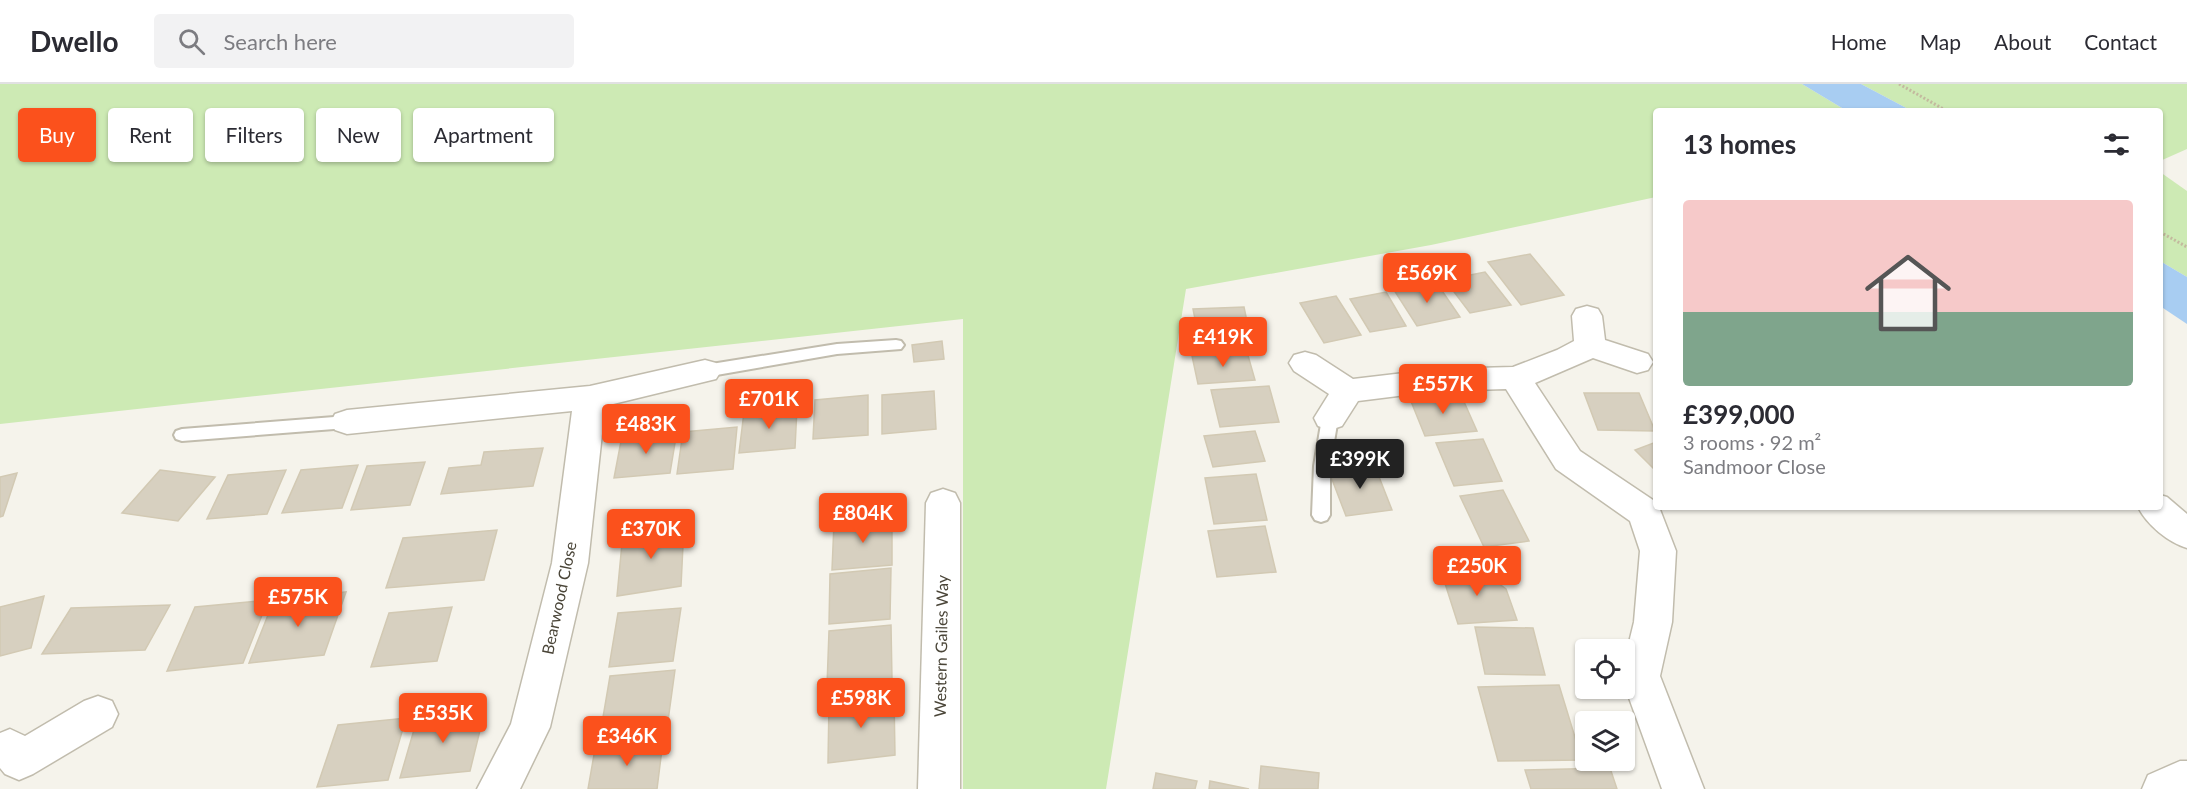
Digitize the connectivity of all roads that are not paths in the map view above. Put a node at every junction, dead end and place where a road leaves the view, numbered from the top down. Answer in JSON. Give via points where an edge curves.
{"nodes":[{"id":1,"x":896,"y":345,"type":"dead end"},
{"id":2,"x":1637,"y":362,"type":"dead end"},
{"id":3,"x":1305,"y":363,"type":"dead end"},
{"id":4,"x":705,"y":371,"type":"joint"},
{"id":5,"x":1515,"y":378,"type":"junction"},
{"id":6,"x":1347,"y":391,"type":"junction"},
{"id":7,"x":590,"y":398,"type":"junction"},
{"id":8,"x":1330,"y":418,"type":"joint"},
{"id":9,"x":347,"y":422,"type":"joint"},
{"id":10,"x":182,"y":435,"type":"dead end"},
{"id":11,"x":943,"y":503,"type":"dead end"},
{"id":12,"x":2159,"y":510,"type":"edge"},
{"id":13,"x":1321,"y":515,"type":"dead end"},
{"id":14,"x":2187,"y":534,"type":"edge"},
{"id":15,"x":98,"y":714,"type":"dead end"},
{"id":16,"x":10,"y":762,"type":"edge"},
{"id":17,"x":2187,"y":780,"type":"edge"},
{"id":18,"x":498,"y":789,"type":"edge"},
{"id":19,"x":939,"y":789,"type":"edge"},
{"id":20,"x":1683,"y":789,"type":"edge"},
{"id":21,"x":2163,"y":789,"type":"edge"}],
"edges":[{"from":1,"to":4,"type":"lane","via":[[837,349]]},
{"from":2,"to":5,"type":"street","via":[[1589,331],[1568,358]]},
{"from":3,"to":6,"type":"street"},
{"from":4,"to":7,"type":"street"},
{"from":5,"to":6,"type":"street","via":[[1438,380]]},
{"from":5,"to":20,"type":"street","via":[[1568,460],[1645,513],[1658,551],[1653,622],[1641,676]]},
{"from":6,"to":8,"type":"street"},
{"from":7,"to":9,"type":"street"},
{"from":7,"to":18,"type":"street","name":"Bearwood Close","via":[[567,574],[530,727]]},
{"from":8,"to":13,"type":"lane","via":[[1322,466]]},
{"from":9,"to":10,"type":"lane"},
{"from":11,"to":19,"type":"street","name":"Western Gailes Way"},
{"from":12,"to":14,"type":"street"},
{"from":15,"to":16,"type":"street"},
{"from":17,"to":21,"type":"street"}]}
